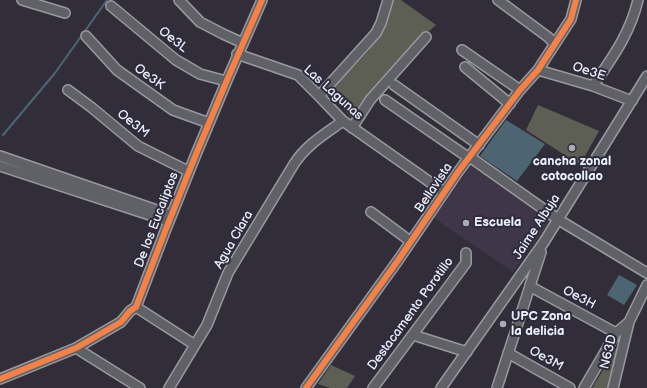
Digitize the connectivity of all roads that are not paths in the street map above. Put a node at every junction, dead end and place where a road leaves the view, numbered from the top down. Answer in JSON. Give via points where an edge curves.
{"nodes":[{"id":1,"x":22,"y":0,"type":"edge"},
{"id":2,"x":179,"y":0,"type":"edge"},
{"id":3,"x":262,"y":0,"type":"edge"},
{"id":4,"x":388,"y":0,"type":"edge"},
{"id":5,"x":498,"y":0,"type":"edge"},
{"id":6,"x":576,"y":0,"type":"edge"},
{"id":7,"x":638,"y":0,"type":"edge"},
{"id":8,"x":111,"y":6,"type":"dead end"},
{"id":9,"x":64,"y":13,"type":"dead end"},
{"id":10,"x":86,"y":36,"type":"dead end"},
{"id":11,"x":426,"y":37,"type":"dead end"},
{"id":12,"x":243,"y":43,"type":"junction"},
{"id":13,"x":555,"y":44,"type":"junction"},
{"id":14,"x":462,"y":50,"type":"dead end"},
{"id":15,"x":238,"y":54,"type":"junction"},
{"id":16,"x":465,"y":67,"type":"dead end"},
{"id":17,"x":538,"y":70,"type":"junction"},
{"id":18,"x":647,"y":76,"type":"edge"},
{"id":19,"x":226,"y":81,"type":"junction"},
{"id":20,"x":394,"y":85,"type":"dead end"},
{"id":21,"x":592,"y":86,"type":"junction"},
{"id":22,"x":68,"y":90,"type":"dead end"},
{"id":23,"x":520,"y":90,"type":"junction"},
{"id":24,"x":319,"y":96,"type":"junction"},
{"id":25,"x":385,"y":100,"type":"dead end"},
{"id":26,"x":632,"y":101,"type":"junction"},
{"id":27,"x":510,"y":104,"type":"junction"},
{"id":28,"x":343,"y":121,"type":"junction"},
{"id":29,"x":209,"y":123,"type":"junction"},
{"id":30,"x":352,"y":128,"type":"junction"},
{"id":31,"x":479,"y":145,"type":"junction"},
{"id":32,"x":0,"y":156,"type":"edge"},
{"id":33,"x":470,"y":158,"type":"junction"},
{"id":34,"x":0,"y":166,"type":"edge"},
{"id":35,"x":188,"y":171,"type":"junction"},
{"id":36,"x":444,"y":192,"type":"junction"},
{"id":37,"x":371,"y":212,"type":"dead end"},
{"id":38,"x":170,"y":218,"type":"junction"},
{"id":39,"x":558,"y":220,"type":"junction"},
{"id":40,"x":410,"y":241,"type":"junction"},
{"id":41,"x":544,"y":242,"type":"junction"},
{"id":42,"x":466,"y":253,"type":"dead end"},
{"id":43,"x":647,"y":274,"type":"edge"},
{"id":44,"x":530,"y":285,"type":"junction"},
{"id":45,"x":647,"y":285,"type":"edge"},
{"id":46,"x":136,"y":307,"type":"junction"},
{"id":47,"x":630,"y":322,"type":"junction"},
{"id":48,"x":616,"y":333,"type":"junction"},
{"id":49,"x":413,"y":335,"type":"junction"},
{"id":50,"x":196,"y":345,"type":"junction"},
{"id":51,"x":76,"y":348,"type":"junction"},
{"id":52,"x":467,"y":352,"type":"junction"},
{"id":53,"x":508,"y":354,"type":"junction"},
{"id":54,"x":0,"y":379,"type":"edge"},
{"id":55,"x":310,"y":387,"type":"edge"},
{"id":56,"x":140,"y":388,"type":"edge"},
{"id":57,"x":169,"y":388,"type":"edge"},
{"id":58,"x":373,"y":388,"type":"edge"},
{"id":59,"x":441,"y":388,"type":"edge"},
{"id":60,"x":497,"y":388,"type":"edge"},
{"id":61,"x":570,"y":388,"type":"edge"},
{"id":62,"x":584,"y":388,"type":"edge"},
{"id":63,"x":613,"y":388,"type":"edge"}],
"edges":[{"from":1,"to":9,"type":"street"},
{"from":2,"to":12,"type":"street","via":[[200,22]]},
{"from":3,"to":12,"type":"street","name":"De los Eucaliptos"},
{"from":4,"to":24,"type":"street","via":[[376,33]]},
{"from":5,"to":13,"type":"street"},
{"from":6,"to":13,"type":"street","name":"Bellavista","via":[[571,19]]},
{"from":7,"to":21,"type":"street","via":[[619,48]]},
{"from":8,"to":19,"type":"street","name":"Oe3L","via":[[176,60],[200,74]]},
{"from":10,"to":29,"type":"street","name":"Oe3K","via":[[117,70],[172,110]]},
{"from":11,"to":30,"type":"street","via":[[370,100]]},
{"from":12,"to":15,"type":"street","name":"De los Eucaliptos"},
{"from":13,"to":17,"type":"street","name":"Bellavista"},
{"from":14,"to":23,"type":"street"},
{"from":15,"to":19,"type":"street","name":"De los Eucaliptos"},
{"from":15,"to":24,"type":"street","name":"Las Lagunas","via":[[298,76]]},
{"from":16,"to":27,"type":"street"},
{"from":17,"to":21,"type":"street","name":"Oe3E"},
{"from":17,"to":23,"type":"street","name":"Bellavista"},
{"from":18,"to":26,"type":"street","name":"Jaime Albuja"},
{"from":19,"to":29,"type":"street","name":"De los Eucaliptos"},
{"from":20,"to":31,"type":"street"},
{"from":21,"to":26,"type":"street","name":"Oe3E"},
{"from":22,"to":35,"type":"street","name":"Oe3M","via":[[138,146]]},
{"from":23,"to":27,"type":"street","name":"Bellavista"},
{"from":24,"to":28,"type":"street","name":"Las Lagunas"},
{"from":25,"to":33,"type":"street"},
{"from":26,"to":39,"type":"street","name":"Jaime Albuja"},
{"from":27,"to":31,"type":"street","name":"Bellavista"},
{"from":28,"to":30,"type":"street","name":"Las Lagunas"},
{"from":28,"to":50,"type":"street","name":"Agua Clara","via":[[301,153],[228,274]]},
{"from":29,"to":35,"type":"street","name":"De los Eucaliptos"},
{"from":30,"to":36,"type":"street","name":"Las Lagunas"},
{"from":31,"to":33,"type":"street","name":"Bellavista"},
{"from":32,"to":38,"type":"street"},
{"from":33,"to":36,"type":"street","name":"Bellavista"},
{"from":33,"to":39,"type":"street"},
{"from":34,"to":38,"type":"street"},
{"from":35,"to":38,"type":"street","name":"De los Eucaliptos"},
{"from":36,"to":40,"type":"street","name":"Bellavista"},
{"from":37,"to":40,"type":"street"},
{"from":38,"to":46,"type":"street","name":"De los Eucaliptos"},
{"from":39,"to":41,"type":"street","name":"Jaime Albuja"},
{"from":39,"to":43,"type":"street"},
{"from":40,"to":55,"type":"street","name":"Bellavista"},
{"from":41,"to":44,"type":"street"},
{"from":41,"to":52,"type":"street","name":"Jaime Albuja"},
{"from":42,"to":49,"type":"street","name":"Destacamento Porotillo","via":[[466,263]]},
{"from":44,"to":48,"type":"street","name":"Oe3H"},
{"from":44,"to":53,"type":"street"},
{"from":45,"to":47,"type":"street","name":"N63D"},
{"from":46,"to":50,"type":"street"},
{"from":46,"to":51,"type":"street","name":"De los Eucaliptos","via":[[120,322]]},
{"from":47,"to":48,"type":"street"},
{"from":47,"to":63,"type":"street","name":"N63D"},
{"from":48,"to":62,"type":"street"},
{"from":49,"to":52,"type":"street"},
{"from":49,"to":58,"type":"street","name":"Destacamento Porotillo"},
{"from":50,"to":57,"type":"street","name":"Agua Clara"},
{"from":51,"to":54,"type":"street","name":"De los Eucaliptos"},
{"from":51,"to":56,"type":"street"},
{"from":52,"to":59,"type":"street","name":"Jaime Albuja"},
{"from":53,"to":60,"type":"street"},
{"from":53,"to":61,"type":"street","name":"Oe3M"}]}
